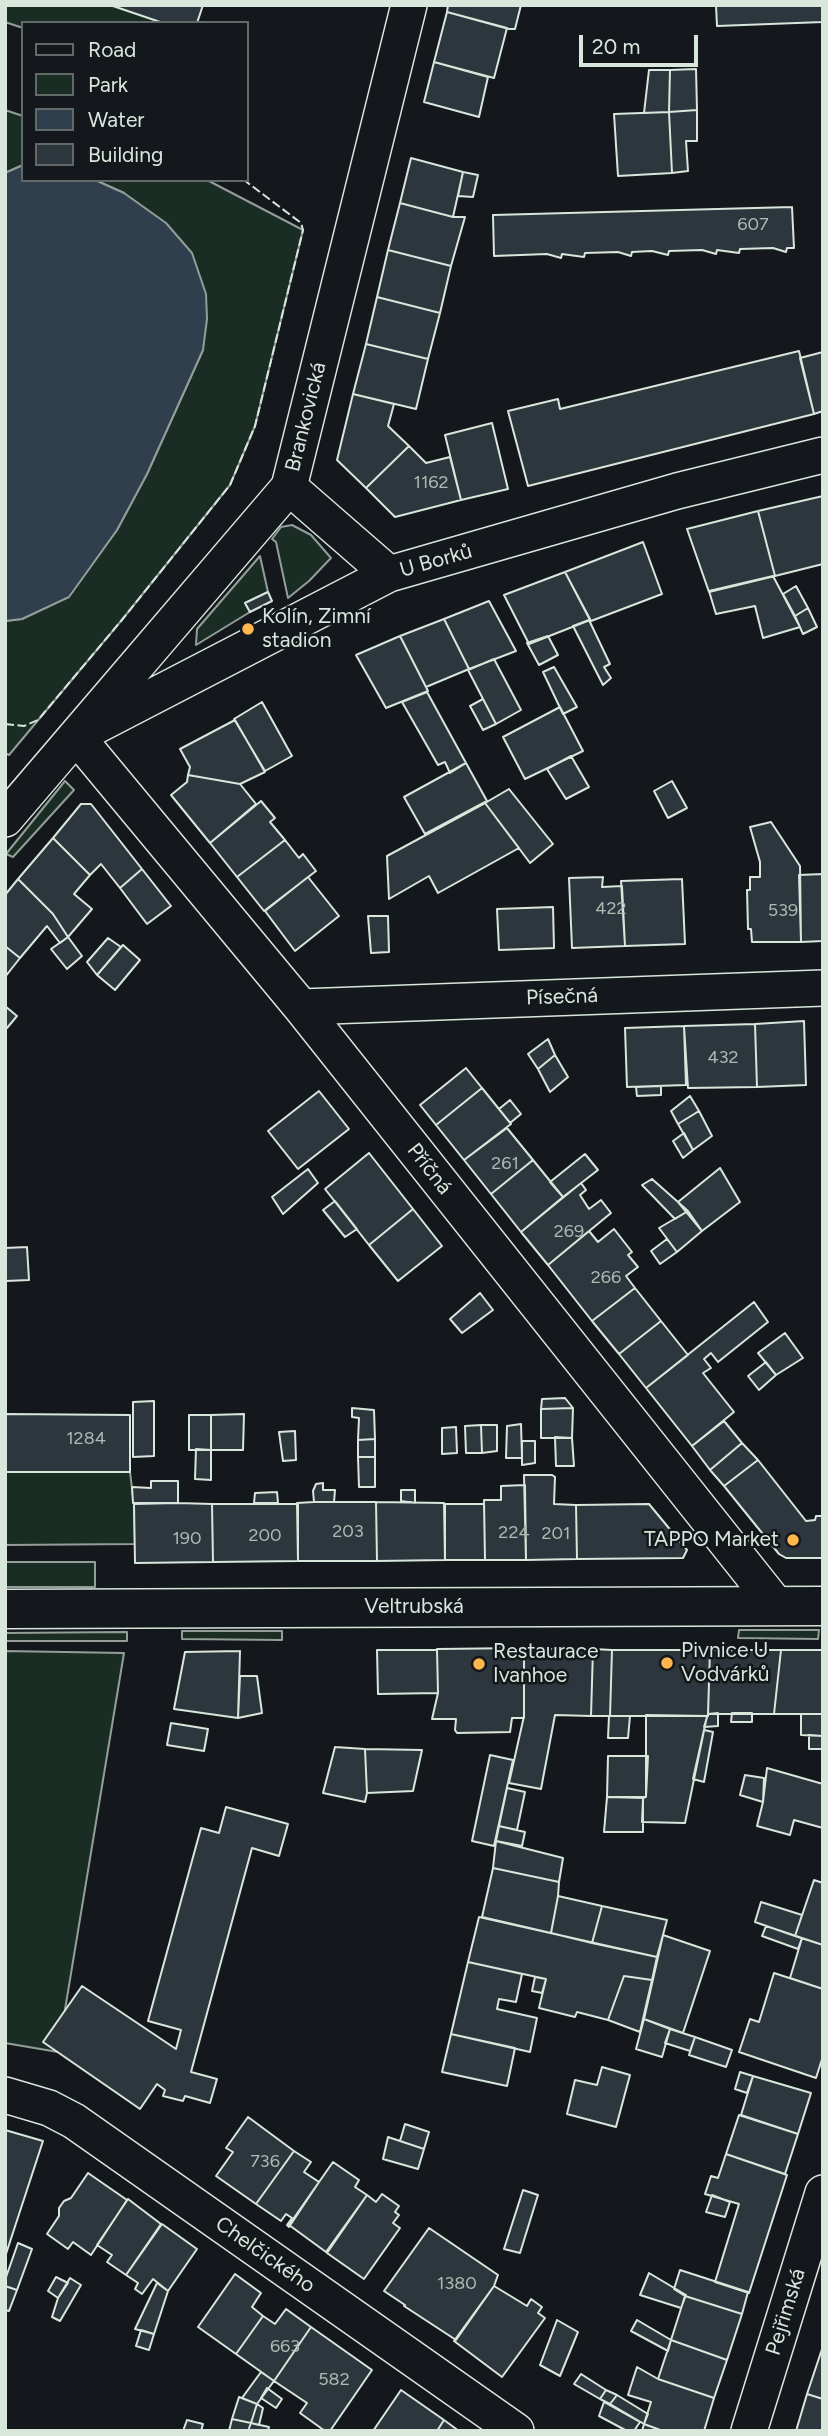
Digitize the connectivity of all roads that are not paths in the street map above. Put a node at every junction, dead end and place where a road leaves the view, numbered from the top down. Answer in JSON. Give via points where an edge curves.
{"nodes":[{"id":1,"x":409,"y":5,"type":"edge"},
{"id":2,"x":823,"y":455,"type":"edge"},
{"id":3,"x":289,"y":487,"type":"junction"},
{"id":4,"x":389,"y":574,"type":"junction"},
{"id":5,"x":76,"y":736,"type":"junction"},
{"id":6,"x":12,"y":800,"type":"edge"},
{"id":7,"x":823,"y":988,"type":"edge"},
{"id":8,"x":301,"y":1007,"type":"junction"},
{"id":9,"x":777,"y":1606,"type":"junction"},
{"id":10,"x":823,"y":1606,"type":"edge"},
{"id":11,"x":5,"y":1609,"type":"edge"},
{"id":12,"x":5,"y":2095,"type":"edge"},
{"id":13,"x":823,"y":2193,"type":"edge"},
{"id":14,"x":516,"y":2431,"type":"edge"},
{"id":15,"x":749,"y":2431,"type":"edge"}],
"edges":[{"from":1,"to":3,"type":"street","name":"Brankovická"},
{"from":2,"to":4,"type":"street","name":"U Borků","via":[[677,491]]},
{"from":3,"to":4,"type":"street"},
{"from":3,"to":5,"type":"street","name":"Brankovická"},
{"from":4,"to":5,"type":"street","name":"U Borků"},
{"from":5,"to":6,"type":"street","name":"Brankovická"},
{"from":5,"to":8,"type":"street","name":"Příčná"},
{"from":7,"to":8,"type":"street","name":"Písečná"},
{"from":8,"to":9,"type":"street","name":"Příčná"},
{"from":9,"to":10,"type":"street","name":"Veltrubská"},
{"from":9,"to":11,"type":"street","name":"Veltrubská"},
{"from":12,"to":14,"type":"street","name":"Chelčického","via":[[74,2121]]},
{"from":13,"to":15,"type":"street","name":"Pejřimská"}]}
